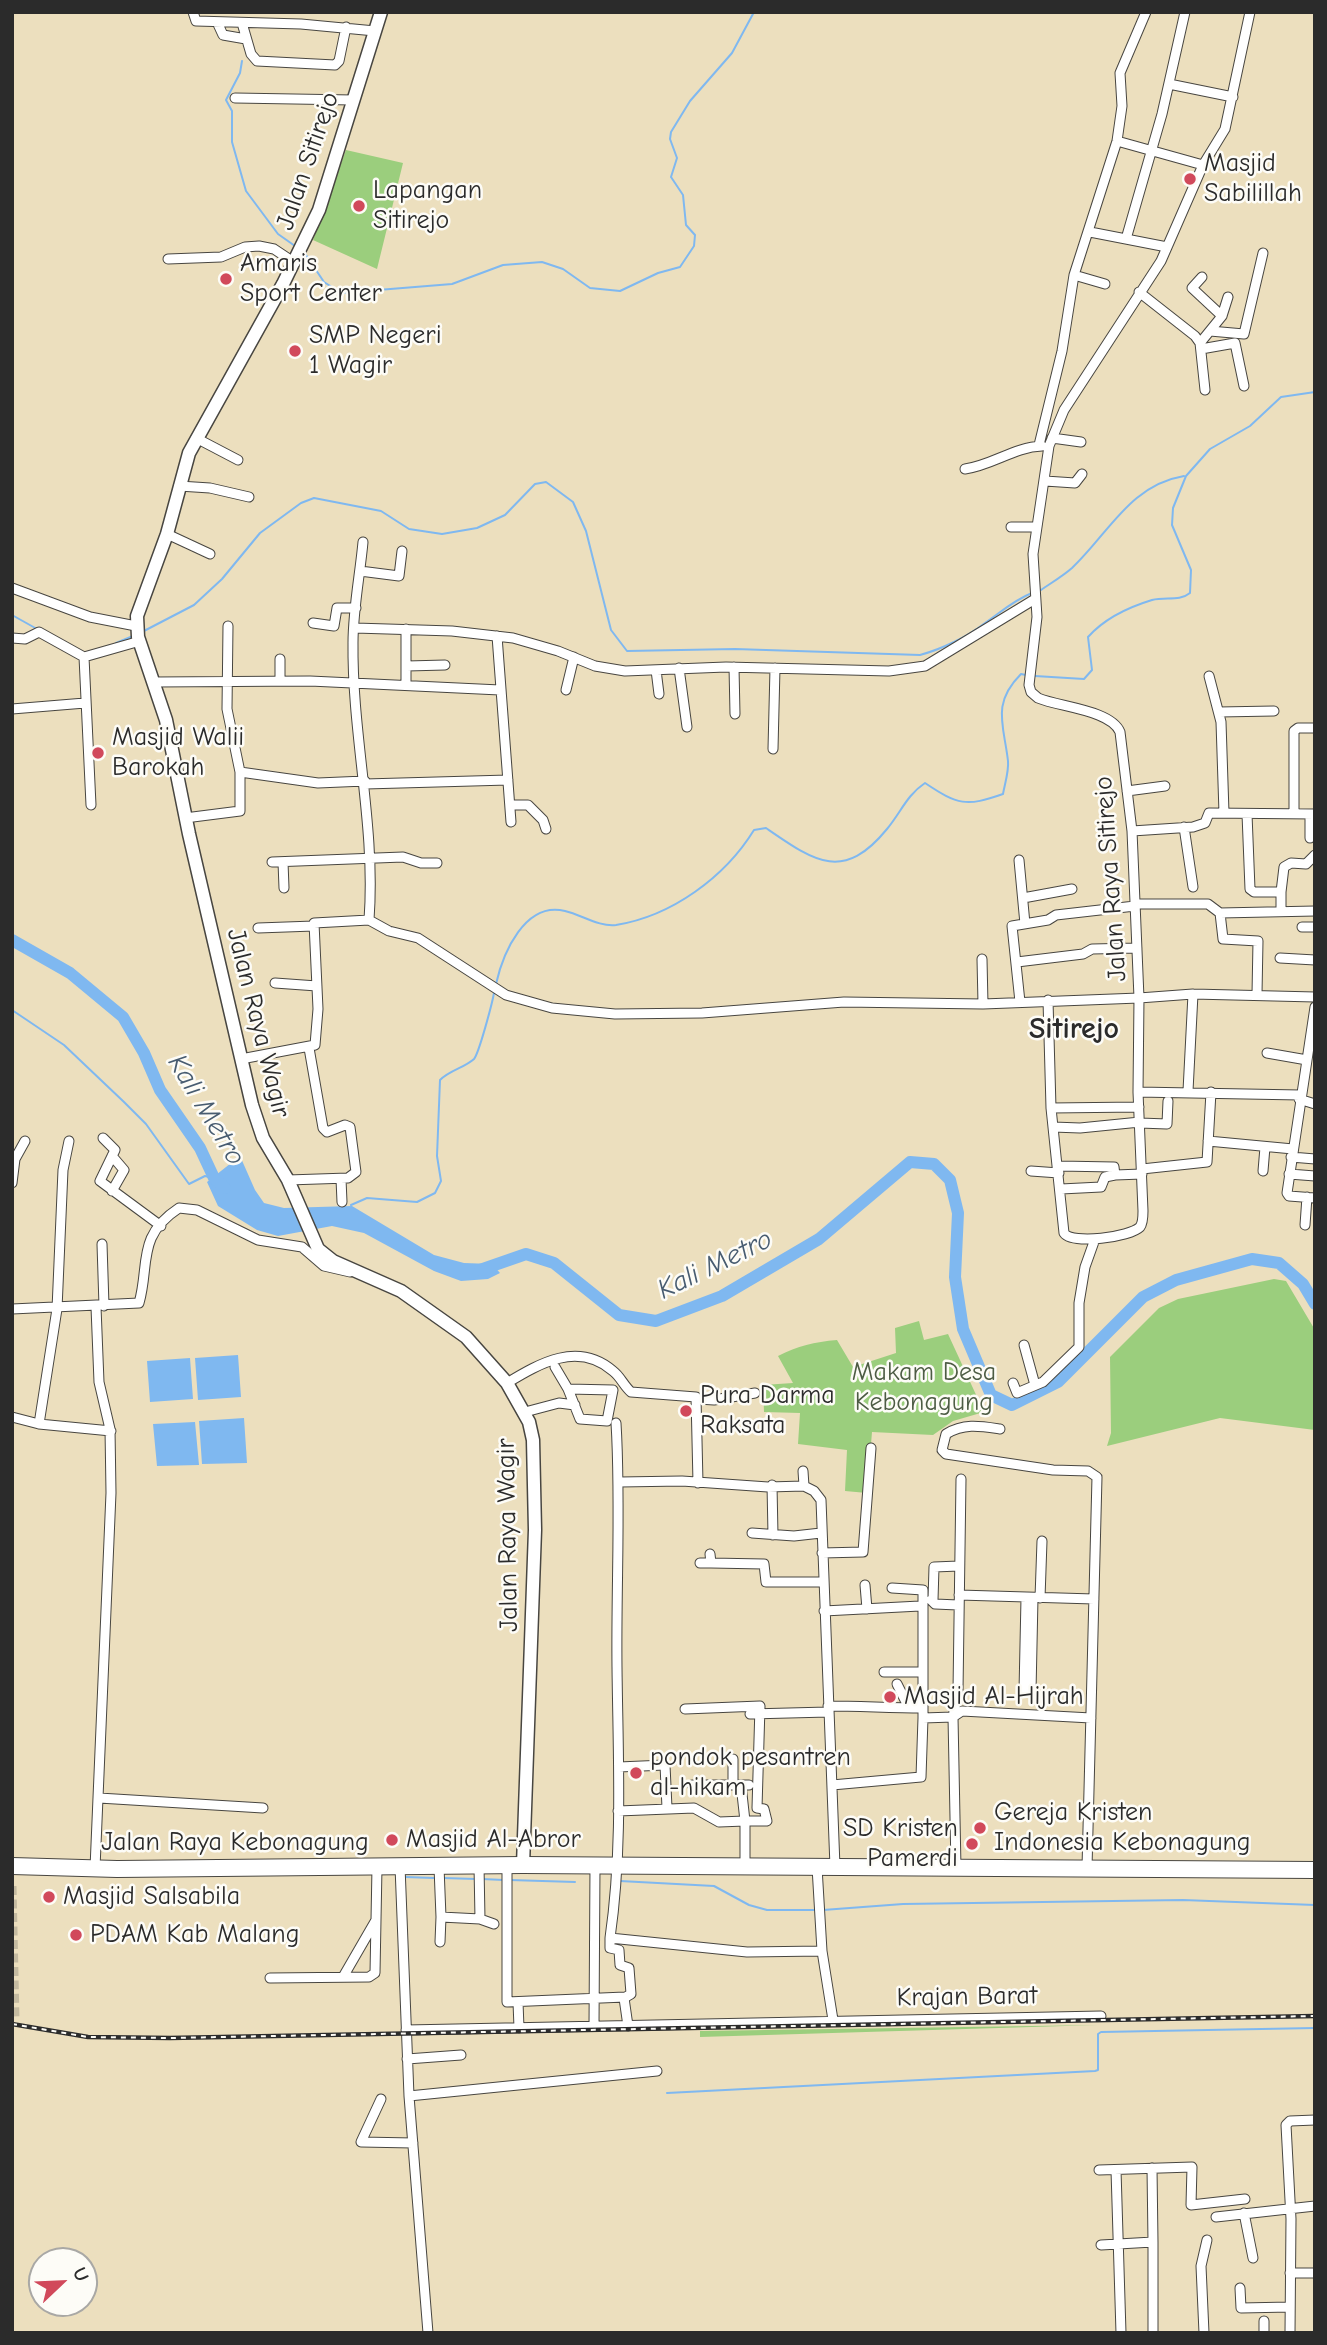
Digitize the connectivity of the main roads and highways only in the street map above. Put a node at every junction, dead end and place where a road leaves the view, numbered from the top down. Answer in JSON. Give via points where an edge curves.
{"nodes":[{"id":1,"x":381,"y":12,"type":"edge"},
{"id":2,"x":137,"y":634,"type":"joint"},
{"id":3,"x":12,"y":1866,"type":"edge"},
{"id":4,"x":1315,"y":1870,"type":"edge"},
{"id":5,"x":511,"y":1874,"type":"junction"}],
"edges":[{"from":1,"to":2,"type":"main road","name":"Jalan Sitirejo","via":[[322,199],[295,262],[196,438],[167,534],[141,597]]},
{"from":2,"to":5,"type":"main road","name":"Jalan Raya Wagir","via":[[166,720],[241,1059],[263,1138],[288,1180],[313,1241],[326,1257],[389,1285],[466,1337],[507,1383],[525,1412],[533,1440],[536,1530]]},
{"from":3,"to":5,"type":"highway","name":"Jalan Raya Kebonagung","via":[[400,1866]]},
{"from":4,"to":5,"type":"highway","name":"Jalan Raya Kebonagung","via":[[745,1867],[617,1876]]}]}
